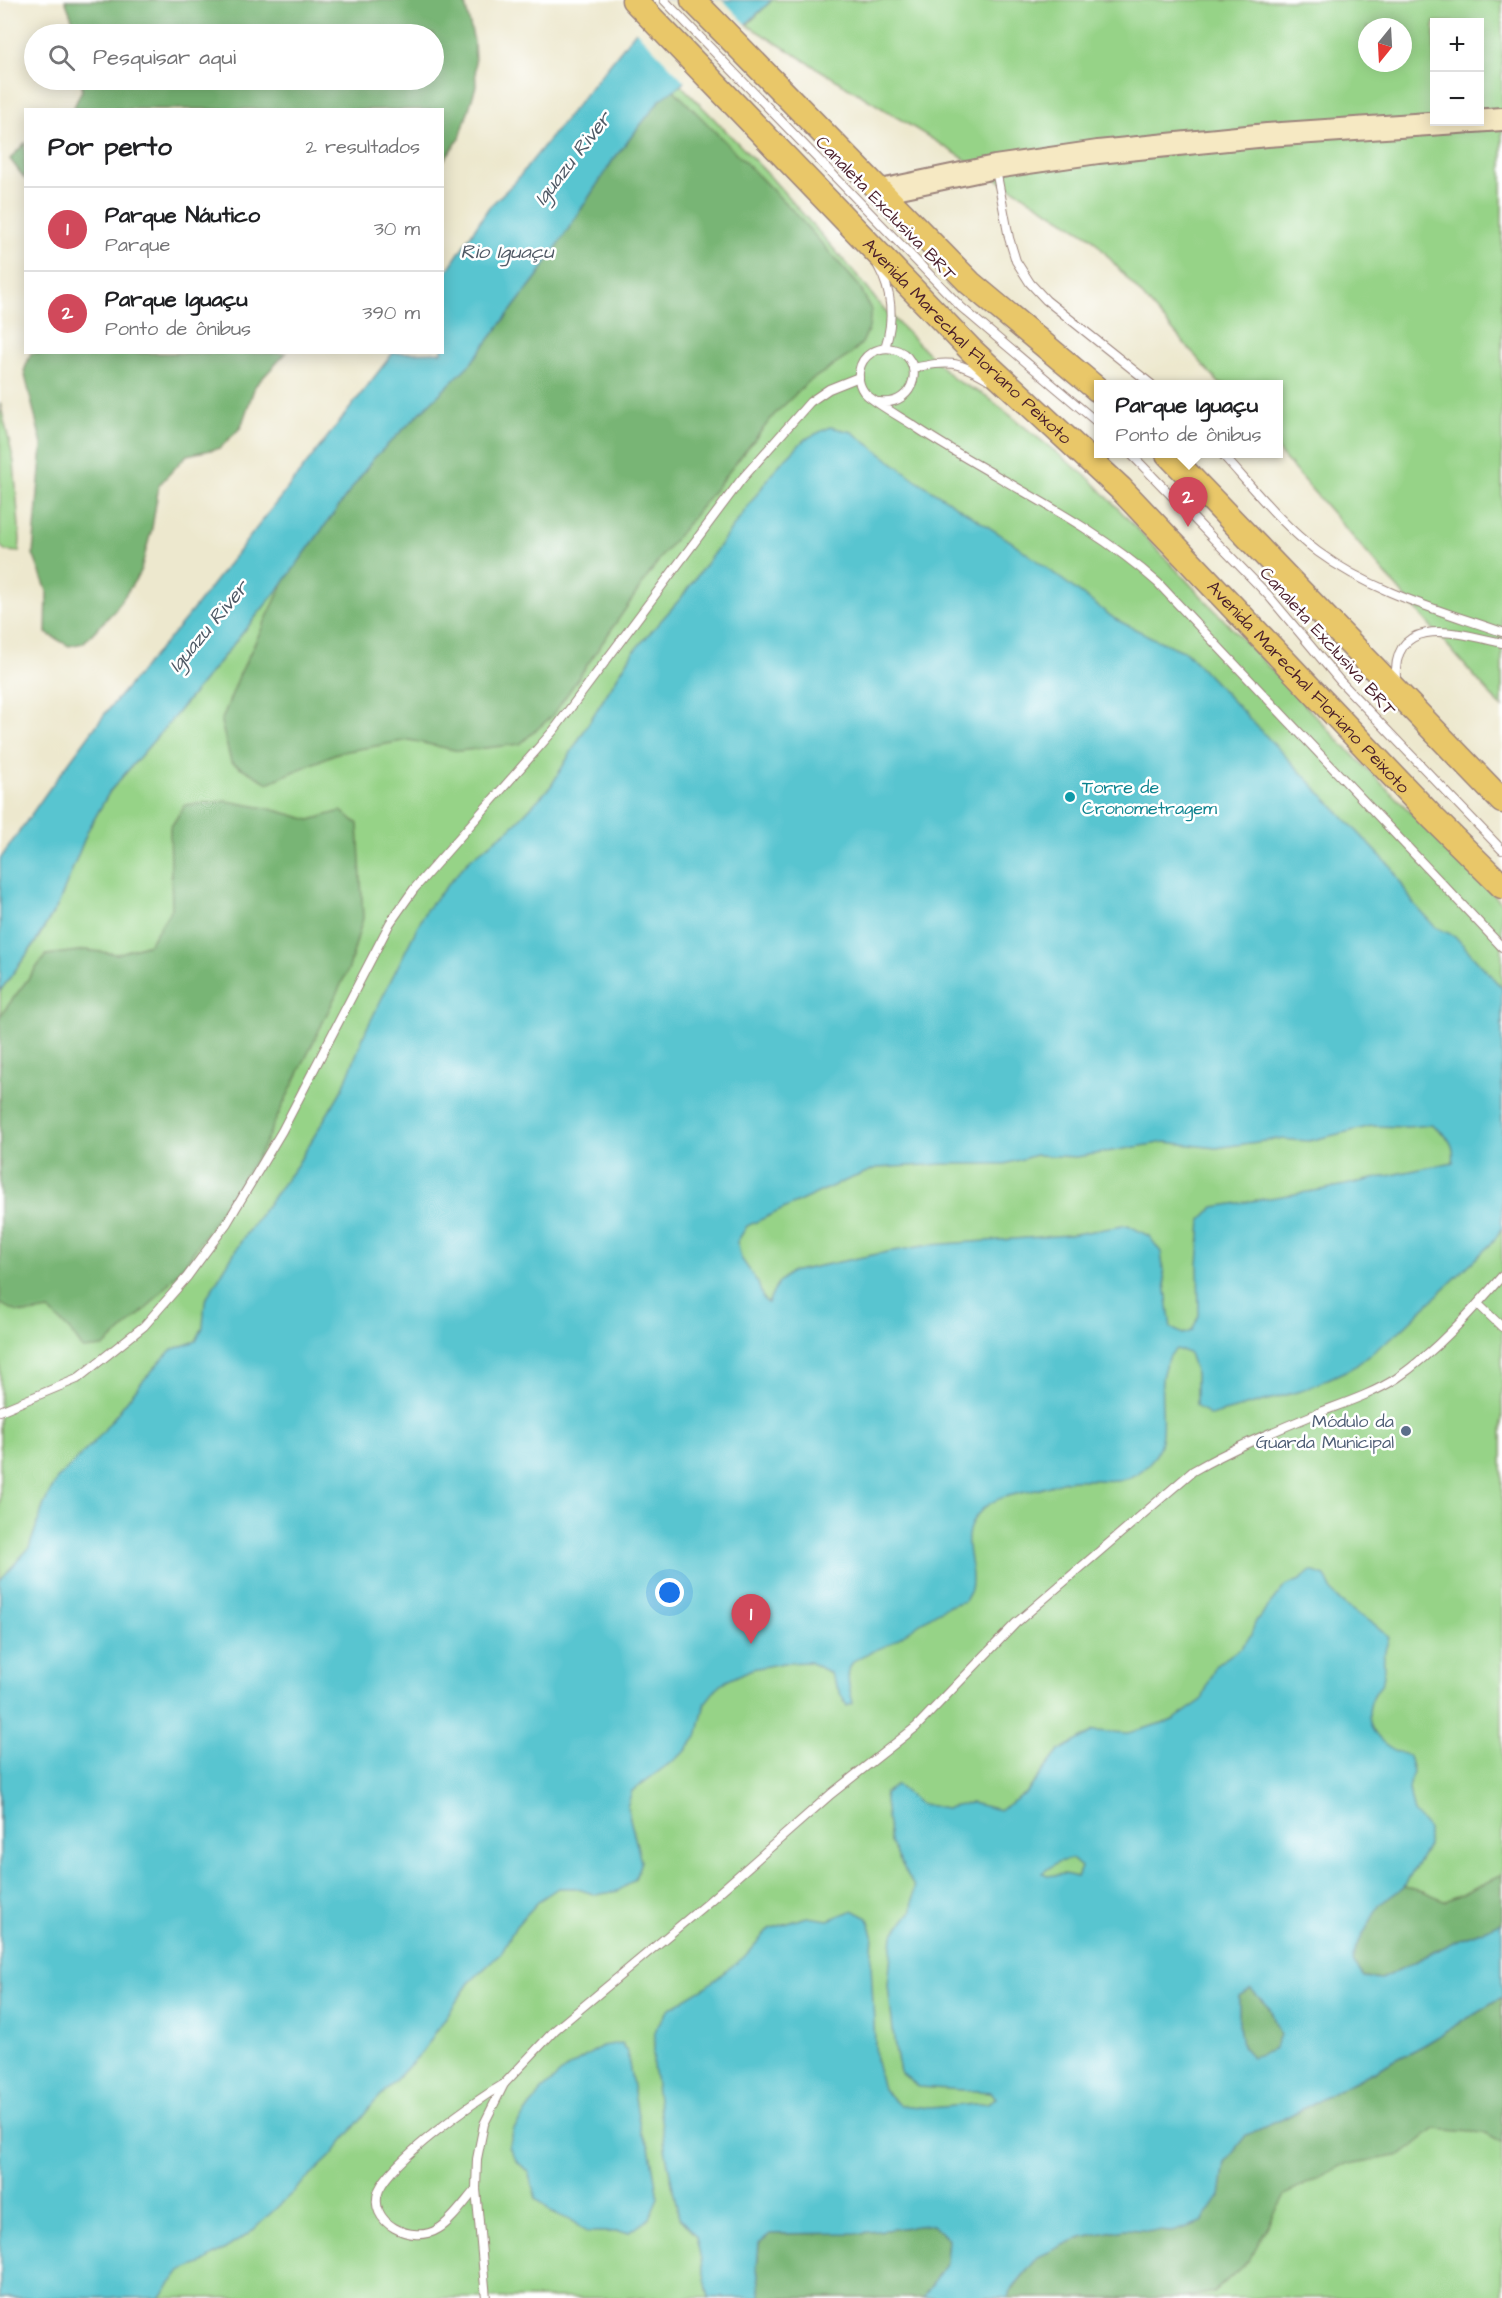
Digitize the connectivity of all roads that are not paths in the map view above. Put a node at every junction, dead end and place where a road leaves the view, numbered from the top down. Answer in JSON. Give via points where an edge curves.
{"nodes":[{"id":1,"x":634,"y":0,"type":"edge"},
{"id":2,"x":664,"y":0,"type":"edge"},
{"id":3,"x":693,"y":0,"type":"edge"},
{"id":4,"x":758,"y":98,"type":"junction"},
{"id":5,"x":1502,"y":119,"type":"edge"},
{"id":6,"x":995,"y":167,"type":"junction"},
{"id":7,"x":881,"y":191,"type":"junction"},
{"id":8,"x":861,"y":236,"type":"junction"},
{"id":9,"x":885,"y":348,"type":"junction"},
{"id":10,"x":913,"y":368,"type":"junction"},
{"id":11,"x":859,"y":377,"type":"junction"},
{"id":12,"x":1145,"y":380,"type":"edge"},
{"id":13,"x":1094,"y":387,"type":"edge"},
{"id":14,"x":879,"y":402,"type":"junction"},
{"id":15,"x":1094,"y":420,"type":"edge"},
{"id":16,"x":1050,"y":422,"type":"junction"},
{"id":17,"x":1136,"y":458,"type":"edge"},
{"id":18,"x":1173,"y":458,"type":"edge"},
{"id":19,"x":1227,"y":458,"type":"edge"},
{"id":20,"x":1502,"y":632,"type":"edge"},
{"id":21,"x":1502,"y":643,"type":"edge"},
{"id":22,"x":1396,"y":689,"type":"junction"},
{"id":23,"x":1502,"y":801,"type":"edge"},
{"id":24,"x":1502,"y":850,"type":"edge"},
{"id":25,"x":1502,"y":885,"type":"edge"},
{"id":26,"x":1502,"y":947,"type":"edge"},
{"id":27,"x":1502,"y":1276,"type":"edge"},
{"id":28,"x":1478,"y":1304,"type":"junction"},
{"id":29,"x":1502,"y":1327,"type":"edge"},
{"id":30,"x":0,"y":1411,"type":"edge"},
{"id":31,"x":504,"y":2084,"type":"junction"},
{"id":32,"x":476,"y":2189,"type":"junction"},
{"id":33,"x":486,"y":2298,"type":"edge"}],
"edges":[{"from":1,"to":4,"type":"main road","name":"Avenida Marechal Floriano Peixoto"},
{"from":2,"to":4,"type":"lane","name":"Canaleta Exclusiva BRT"},
{"from":3,"to":4,"type":"main road","name":"Avenida Marechal Floriano Peixoto"},
{"from":4,"to":7,"type":"main road","name":"Avenida Marechal Floriano Peixoto"},
{"from":4,"to":8,"type":"main road","name":"Avenida Marechal Floriano Peixoto"},
{"from":4,"to":15,"type":"lane","name":"Canaleta Exclusiva BRT","via":[[961,307]]},
{"from":5,"to":6,"type":"street","via":[[1219,140]]},
{"from":6,"to":7,"type":"street"},
{"from":6,"to":12,"type":"lane","via":[[1009,238],[1016,261],[1030,283]]},
{"from":7,"to":13,"type":"main road","name":"Avenida Marechal Floriano Peixoto","via":[[970,283]]},
{"from":8,"to":9,"type":"lane","via":[[890,298],[892,318]]},
{"from":8,"to":16,"type":"main road","name":"Avenida Marechal Floriano Peixoto","via":[[971,350]]},
{"from":9,"to":10,"type":"lane","via":[[902,353]]},
{"from":9,"to":11,"type":"lane","via":[[869,354],[859,369]]},
{"from":10,"to":14,"type":"lane","via":[[912,384],[903,398]]},
{"from":10,"to":16,"type":"lane","via":[[950,362],[963,365]]},
{"from":11,"to":14,"type":"lane","via":[[865,393]]},
{"from":11,"to":30,"type":"lane","via":[[810,402],[757,462],[554,730],[414,889],[385,933],[282,1131],[227,1223],[187,1277],[144,1326],[77,1379]]},
{"from":14,"to":26,"type":"lane","via":[[1138,566]]},
{"from":16,"to":25,"type":"main road","name":"Avenida Marechal Floriano Peixoto","via":[[1121,489],[1434,819]]},
{"from":17,"to":24,"type":"lane","name":"Canaleta Exclusiva BRT","via":[[1268,595],[1340,681]]},
{"from":18,"to":22,"type":"main road"},
{"from":19,"to":20,"type":"lane","via":[[1299,536],[1346,571],[1409,600]]},
{"from":21,"to":22,"type":"lane","via":[[1428,631],[1405,645],[1400,654]]},
{"from":22,"to":23,"type":"main road"},
{"from":27,"to":28,"type":"lane"},
{"from":28,"to":29,"type":"lane"},
{"from":28,"to":31,"type":"lane","via":[[1396,1378],[1367,1394],[1226,1452],[1193,1472],[1016,1623],[916,1727],[831,1794],[555,2030]]},
{"from":31,"to":32,"type":"lane","via":[[484,2124]]},
{"from":31,"to":32,"type":"lane","via":[[400,2161],[385,2178],[378,2193],[378,2208],[385,2222],[404,2234],[421,2236],[439,2229]]},
{"from":32,"to":33,"type":"lane"}]}
